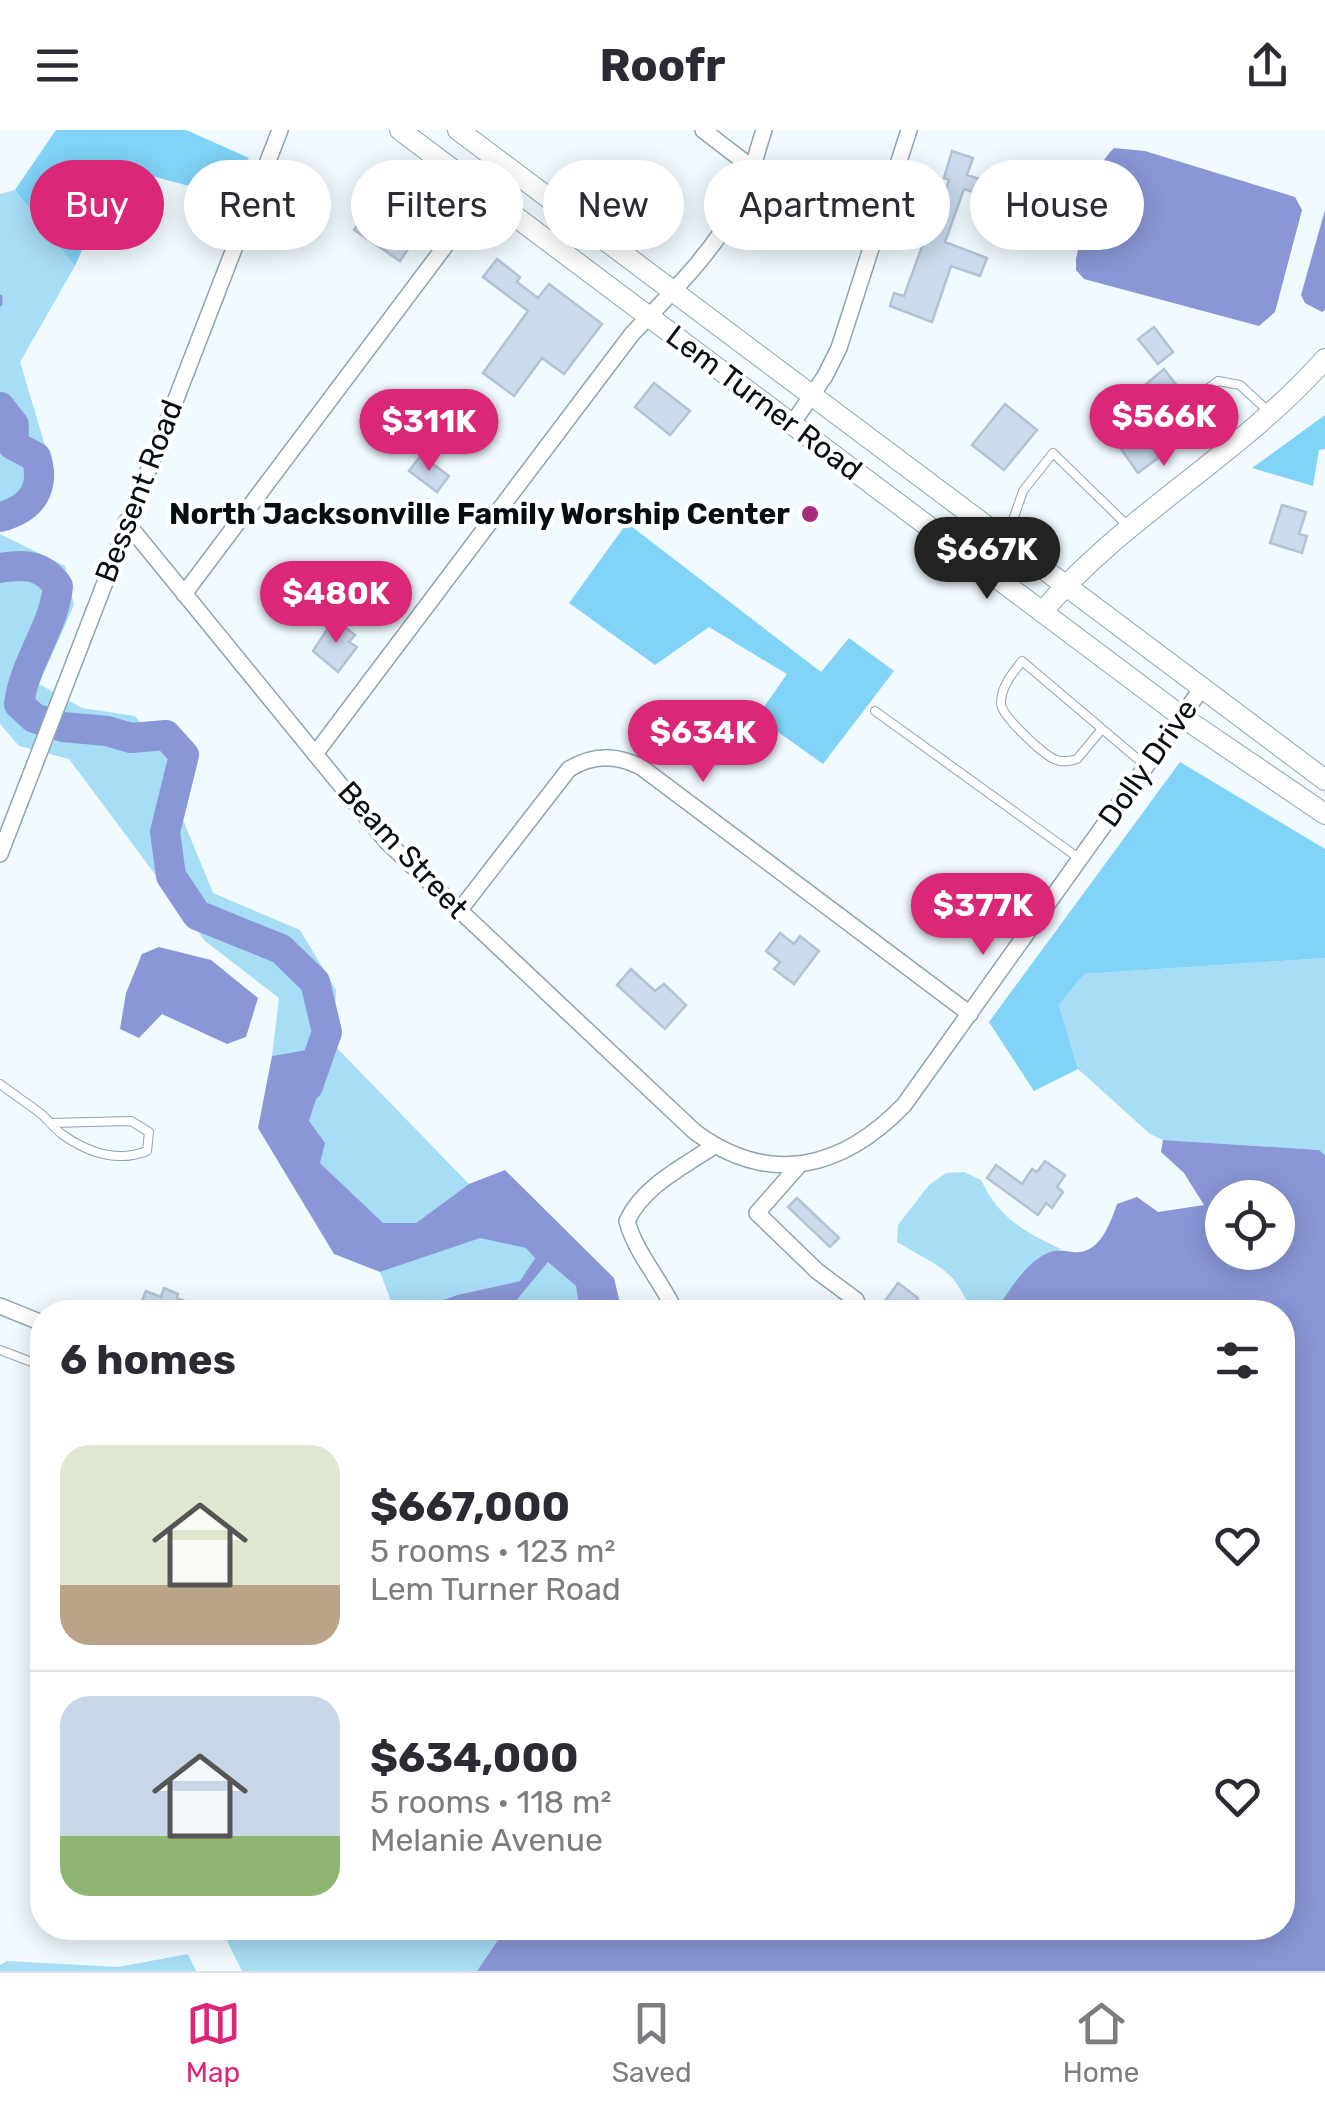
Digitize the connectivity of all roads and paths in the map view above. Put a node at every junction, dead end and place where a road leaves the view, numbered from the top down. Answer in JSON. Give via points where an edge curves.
{"nodes":[{"id":1,"x":280,"y":130,"type":"edge"},
{"id":2,"x":400,"y":130,"type":"edge"},
{"id":3,"x":458,"y":130,"type":"edge"},
{"id":4,"x":703,"y":130,"type":"edge"},
{"id":5,"x":764,"y":130,"type":"edge"},
{"id":6,"x":909,"y":130,"type":"edge"},
{"id":7,"x":440,"y":160,"type":"edge"},
{"id":8,"x":497,"y":160,"type":"edge"},
{"id":9,"x":744,"y":160,"type":"edge"},
{"id":10,"x":754,"y":160,"type":"edge"},
{"id":11,"x":523,"y":179,"type":"edge"},
{"id":12,"x":523,"y":222,"type":"edge"},
{"id":13,"x":441,"y":250,"type":"edge"},
{"id":14,"x":705,"y":250,"type":"edge"},
{"id":15,"x":673,"y":290,"type":"junction"},
{"id":16,"x":648,"y":317,"type":"junction"},
{"id":17,"x":1325,"y":359,"type":"edge"},
{"id":18,"x":812,"y":396,"type":"junction"},
{"id":19,"x":1204,"y":406,"type":"junction"},
{"id":20,"x":1271,"y":416,"type":"junction"},
{"id":21,"x":792,"y":424,"type":"junction"},
{"id":22,"x":1162,"y":442,"type":"dead end"},
{"id":23,"x":1234,"y":447,"type":"junction"},
{"id":24,"x":126,"y":522,"type":"junction"},
{"id":25,"x":1128,"y":526,"type":"junction"},
{"id":26,"x":1006,"y":541,"type":"junction"},
{"id":27,"x":1065,"y":585,"type":"junction"},
{"id":28,"x":184,"y":594,"type":"junction"},
{"id":29,"x":1042,"y":612,"type":"junction"},
{"id":30,"x":1202,"y":688,"type":"junction"},
{"id":31,"x":874,"y":711,"type":"dead end"},
{"id":32,"x":1182,"y":716,"type":"junction"},
{"id":33,"x":1102,"y":729,"type":"junction"},
{"id":34,"x":315,"y":754,"type":"junction"},
{"id":35,"x":1146,"y":766,"type":"junction"},
{"id":36,"x":1325,"y":780,"type":"edge"},
{"id":37,"x":1325,"y":814,"type":"edge"},
{"id":38,"x":0,"y":854,"type":"edge"},
{"id":39,"x":1080,"y":859,"type":"junction"},
{"id":40,"x":459,"y":911,"type":"junction"},
{"id":41,"x":970,"y":1014,"type":"junction"},
{"id":42,"x":0,"y":1084,"type":"edge"},
{"id":43,"x":50,"y":1123,"type":"junction"},
{"id":44,"x":714,"y":1146,"type":"junction"},
{"id":45,"x":800,"y":1164,"type":"junction"},
{"id":46,"x":669,"y":1300,"type":"edge"},
{"id":47,"x":856,"y":1300,"type":"edge"},
{"id":48,"x":0,"y":1306,"type":"edge"},
{"id":49,"x":30,"y":1318,"type":"edge"},
{"id":50,"x":0,"y":1350,"type":"edge"},
{"id":51,"x":30,"y":1361,"type":"edge"}],
"edges":[{"from":1,"to":24,"type":"street","name":"Bessent Road"},
{"from":2,"to":7,"type":"main road","name":"Lem Turner Road"},
{"from":3,"to":8,"type":"main road","name":"Lem Turner Road"},
{"from":4,"to":9,"type":"street"},
{"from":5,"to":10,"type":"street"},
{"from":6,"to":18,"type":"street","via":[[840,348]]},
{"from":11,"to":15,"type":"main road","name":"Lem Turner Road"},
{"from":12,"to":16,"type":"main road","name":"Lem Turner Road"},
{"from":13,"to":28,"type":"street"},
{"from":14,"to":15,"type":"street"},
{"from":15,"to":16,"type":"street"},
{"from":15,"to":18,"type":"main road","name":"Lem Turner Road"},
{"from":16,"to":21,"type":"main road","name":"Lem Turner Road"},
{"from":16,"to":34,"type":"street"},
{"from":17,"to":20,"type":"main road"},
{"from":18,"to":21,"type":"street"},
{"from":18,"to":26,"type":"main road","name":"Lem Turner Road"},
{"from":19,"to":20,"type":"lane","via":[[1206,390],[1228,382],[1254,395]]},
{"from":19,"to":22,"type":"lane"},
{"from":19,"to":23,"type":"lane"},
{"from":20,"to":23,"type":"main road"},
{"from":21,"to":29,"type":"main road","name":"Lem Turner Road"},
{"from":23,"to":25,"type":"main road"},
{"from":24,"to":28,"type":"street","name":"Beam Street"},
{"from":24,"to":38,"type":"street","name":"Bessent Road"},
{"from":25,"to":26,"type":"lane","via":[[1053,454],[1022,491]]},
{"from":25,"to":27,"type":"main road"},
{"from":26,"to":27,"type":"main road","name":"Lem Turner Road"},
{"from":27,"to":29,"type":"main road"},
{"from":27,"to":30,"type":"main road","name":"Lem Turner Road"},
{"from":28,"to":34,"type":"street","name":"Beam Street"},
{"from":29,"to":32,"type":"main road","name":"Lem Turner Road"},
{"from":30,"to":32,"type":"street","name":"Dolly Drive"},
{"from":30,"to":36,"type":"main road","name":"Lem Turner Road"},
{"from":31,"to":39,"type":"lane"},
{"from":32,"to":35,"type":"street","name":"Dolly Drive"},
{"from":32,"to":37,"type":"main road","name":"Lem Turner Road"},
{"from":33,"to":33,"type":"lane","via":[[1022,662],[1000,698],[1002,710],[1054,759],[1078,760]]},
{"from":33,"to":35,"type":"lane"},
{"from":34,"to":40,"type":"street","name":"Beam Street","via":[[387,842]]},
{"from":35,"to":39,"type":"street","name":"Dolly Drive"},
{"from":39,"to":41,"type":"street","name":"Dolly Drive"},
{"from":40,"to":41,"type":"street","via":[[570,769],[586,759],[624,759]]},
{"from":40,"to":44,"type":"street","name":"Beam Street"},
{"from":41,"to":45,"type":"street","name":"Dolly Drive","via":[[878,1132]]},
{"from":42,"to":43,"type":"lane"},
{"from":43,"to":43,"type":"lane","via":[[108,1157],[131,1157],[149,1142],[149,1132],[130,1121]]},
{"from":44,"to":45,"type":"street","name":"Dolly Drive","via":[[760,1162]]},
{"from":44,"to":46,"type":"street","via":[[658,1183],[627,1221]]},
{"from":45,"to":47,"type":"street","via":[[757,1213]]},
{"from":48,"to":49,"type":"street"},
{"from":50,"to":51,"type":"lane"}]}
